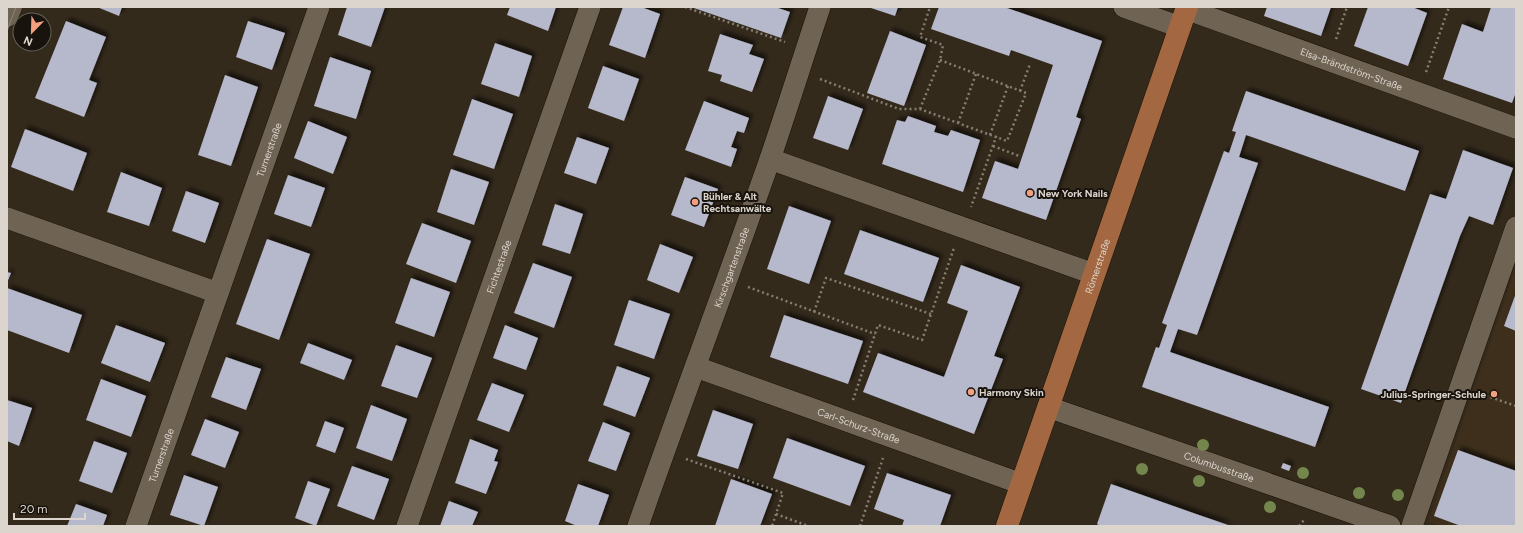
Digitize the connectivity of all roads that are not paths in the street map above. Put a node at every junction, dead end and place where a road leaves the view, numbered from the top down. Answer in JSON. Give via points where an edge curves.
{"nodes":[{"id":1,"x":10,"y":7,"type":"edge"},
{"id":2,"x":319,"y":7,"type":"edge"},
{"id":3,"x":590,"y":7,"type":"edge"},
{"id":4,"x":820,"y":7,"type":"edge"},
{"id":5,"x":1124,"y":7,"type":"edge"},
{"id":6,"x":1184,"y":14,"type":"edge"},
{"id":7,"x":7,"y":16,"type":"edge"},
{"id":8,"x":1516,"y":128,"type":"edge"},
{"id":9,"x":770,"y":159,"type":"junction"},
{"id":10,"x":7,"y":218,"type":"edge"},
{"id":11,"x":1516,"y":227,"type":"edge"},
{"id":12,"x":1094,"y":274,"type":"junction"},
{"id":13,"x":218,"y":293,"type":"junction"},
{"id":14,"x":696,"y":367,"type":"junction"},
{"id":15,"x":1048,"y":407,"type":"junction"},
{"id":16,"x":1022,"y":484,"type":"junction"},
{"id":17,"x":136,"y":526,"type":"edge"},
{"id":18,"x":407,"y":526,"type":"edge"},
{"id":19,"x":638,"y":526,"type":"edge"},
{"id":20,"x":1007,"y":526,"type":"edge"},
{"id":21,"x":1390,"y":526,"type":"edge"},
{"id":22,"x":1412,"y":526,"type":"edge"}],
"edges":[{"from":1,"to":7,"type":"main road"},
{"from":2,"to":13,"type":"street","name":"Turnerstraße"},
{"from":3,"to":18,"type":"street","name":"Fichtestraße"},
{"from":4,"to":9,"type":"street","name":"Kirschgartenstraße"},
{"from":5,"to":6,"type":"street","name":"Elsa-Brändström-Straße"},
{"from":6,"to":8,"type":"street","name":"Elsa-Brändström-Straße","via":[[1328,60]]},
{"from":6,"to":12,"type":"main road","name":"Römerstraße"},
{"from":9,"to":12,"type":"street"},
{"from":9,"to":14,"type":"street","name":"Kirschgartenstraße"},
{"from":10,"to":13,"type":"street"},
{"from":11,"to":22,"type":"street"},
{"from":12,"to":15,"type":"main road","name":"Römerstraße"},
{"from":13,"to":17,"type":"street","name":"Turnerstraße"},
{"from":14,"to":16,"type":"street","name":"Carl-Schurz-Straße"},
{"from":14,"to":19,"type":"street","name":"Kirschgartenstraße"},
{"from":15,"to":16,"type":"main road","name":"Römerstraße"},
{"from":15,"to":21,"type":"street","name":"Columbusstraße"},
{"from":16,"to":20,"type":"main road","name":"Römerstraße"}]}
